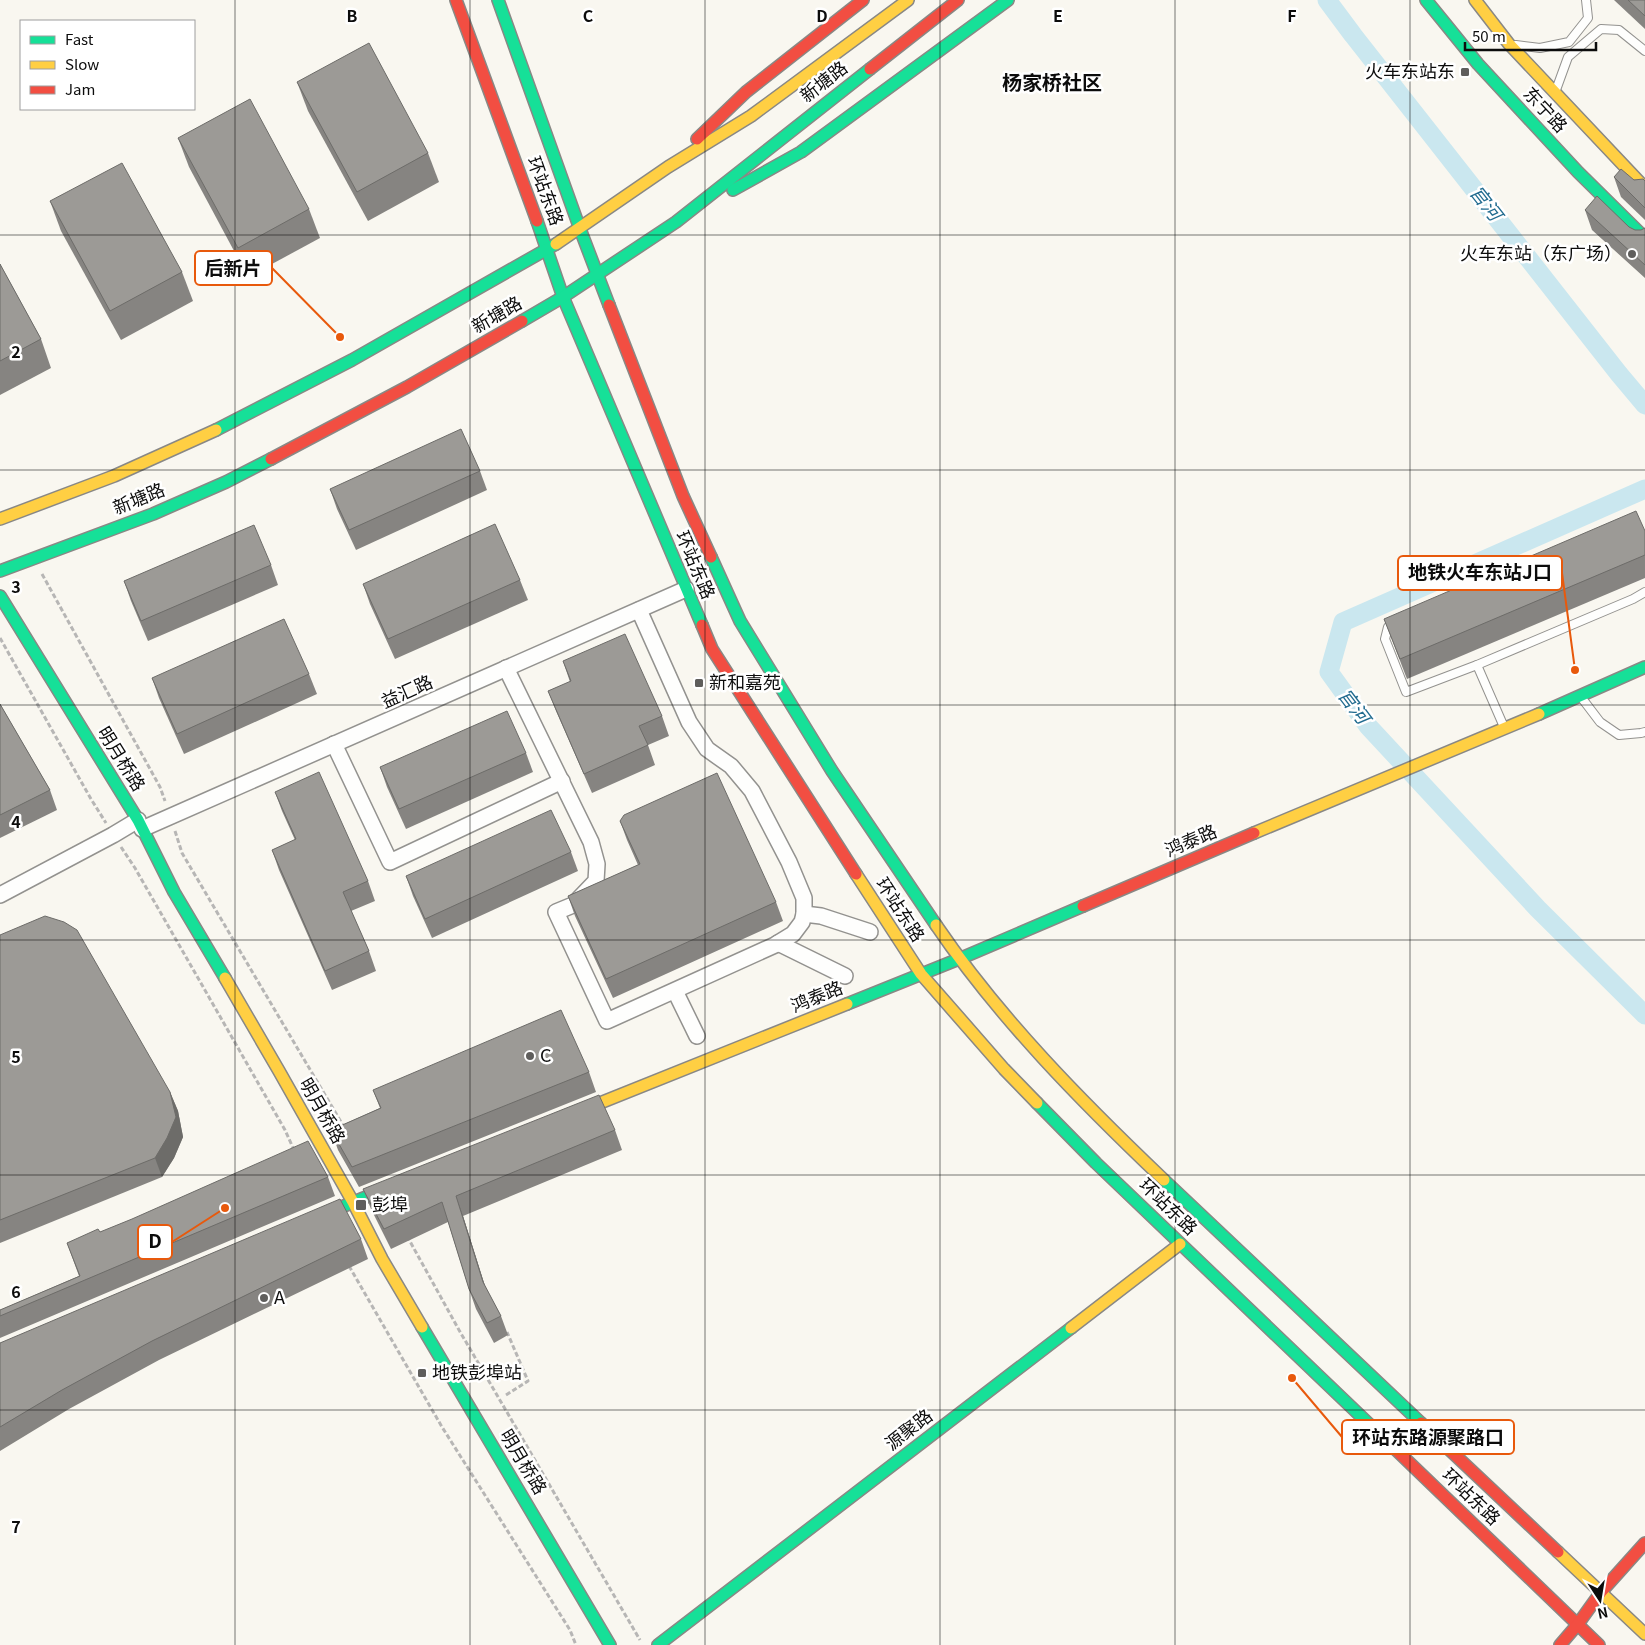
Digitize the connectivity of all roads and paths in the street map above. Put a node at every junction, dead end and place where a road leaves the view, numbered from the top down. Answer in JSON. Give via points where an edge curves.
{"nodes":[{"id":1,"x":456,"y":0,"type":"edge"},
{"id":2,"x":498,"y":0,"type":"edge"},
{"id":3,"x":863,"y":0,"type":"edge"},
{"id":4,"x":908,"y":0,"type":"edge"},
{"id":5,"x":958,"y":0,"type":"edge"},
{"id":6,"x":1008,"y":0,"type":"edge"},
{"id":7,"x":1426,"y":0,"type":"edge"},
{"id":8,"x":1475,"y":0,"type":"edge"},
{"id":9,"x":1586,"y":0,"type":"edge"},
{"id":10,"x":1509,"y":44,"type":"junction"},
{"id":11,"x":1645,"y":51,"type":"edge"},
{"id":12,"x":1555,"y":92,"type":"junction"},
{"id":13,"x":668,"y":167,"type":"junction"},
{"id":14,"x":1645,"y":188,"type":"edge"},
{"id":15,"x":676,"y":222,"type":"junction"},
{"id":16,"x":580,"y":229,"type":"junction"},
{"id":17,"x":1645,"y":238,"type":"edge"},
{"id":18,"x":548,"y":250,"type":"junction"},
{"id":19,"x":598,"y":273,"type":"junction"},
{"id":20,"x":563,"y":297,"type":"junction"},
{"id":21,"x":0,"y":519,"type":"edge"},
{"id":22,"x":33,"y":558,"type":"junction"},
{"id":23,"x":0,"y":571,"type":"edge"},
{"id":24,"x":686,"y":589,"type":"junction"},
{"id":25,"x":1645,"y":592,"type":"edge"},
{"id":26,"x":0,"y":596,"type":"edge"},
{"id":27,"x":639,"y":610,"type":"junction"},
{"id":28,"x":1406,"y":619,"type":"edge"},
{"id":29,"x":0,"y":638,"type":"edge"},
{"id":30,"x":1477,"y":665,"type":"junction"},
{"id":31,"x":1645,"y":667,"type":"edge"},
{"id":32,"x":506,"y":668,"type":"junction"},
{"id":33,"x":1581,"y":696,"type":"junction"},
{"id":34,"x":1505,"y":728,"type":"junction"},
{"id":35,"x":1645,"y":732,"type":"edge"},
{"id":36,"x":334,"y":744,"type":"junction"},
{"id":37,"x":562,"y":781,"type":"junction"},
{"id":38,"x":170,"y":816,"type":"junction"},
{"id":39,"x":140,"y":824,"type":"junction"},
{"id":40,"x":113,"y":835,"type":"junction"},
{"id":41,"x":0,"y":895,"type":"edge"},
{"id":42,"x":804,"y":914,"type":"junction"},
{"id":43,"x":870,"y":932,"type":"dead end"},
{"id":44,"x":778,"y":943,"type":"junction"},
{"id":45,"x":959,"y":959,"type":"junction"},
{"id":46,"x":921,"y":974,"type":"junction"},
{"id":47,"x":846,"y":976,"type":"dead end"},
{"id":48,"x":675,"y":991,"type":"junction"},
{"id":49,"x":697,"y":1036,"type":"dead end"},
{"id":50,"x":561,"y":1118,"type":"edge"},
{"id":51,"x":346,"y":1130,"type":"edge"},
{"id":52,"x":297,"y":1156,"type":"edge"},
{"id":53,"x":399,"y":1184,"type":"edge"},
{"id":54,"x":353,"y":1202,"type":"junction"},
{"id":55,"x":307,"y":1222,"type":"edge"},
{"id":56,"x":402,"y":1228,"type":"edge"},
{"id":57,"x":1180,"y":1244,"type":"junction"},
{"id":58,"x":347,"y":1262,"type":"edge"},
{"id":59,"x":506,"y":1330,"type":"dead end"},
{"id":60,"x":506,"y":1395,"type":"dead end"},
{"id":61,"x":1645,"y":1543,"type":"edge"},
{"id":62,"x":1601,"y":1592,"type":"junction"},
{"id":63,"x":1578,"y":1624,"type":"junction"},
{"id":64,"x":1645,"y":1634,"type":"edge"},
{"id":65,"x":576,"y":1645,"type":"edge"},
{"id":66,"x":610,"y":1645,"type":"edge"},
{"id":67,"x":643,"y":1645,"type":"edge"},
{"id":68,"x":658,"y":1645,"type":"edge"},
{"id":69,"x":1560,"y":1645,"type":"edge"},
{"id":70,"x":1600,"y":1645,"type":"edge"}],
"edges":[{"from":1,"to":18,"type":"main road","name":"环站东路"},
{"from":2,"to":16,"type":"main road","name":"环站东路"},
{"from":3,"to":13,"type":"main road","via":[[746,92]]},
{"from":4,"to":13,"type":"main road","name":"新塘路","via":[[751,116]]},
{"from":5,"to":15,"type":"main road","name":"新塘路"},
{"from":6,"to":15,"type":"main road","via":[[802,152]]},
{"from":7,"to":17,"type":"main road","name":"东宁路","via":[[1478,64],[1578,172]]},
{"from":8,"to":10,"type":"main road","name":"东宁路"},
{"from":9,"to":10,"type":"lane","via":[[1588,18],[1569,42],[1540,48]]},
{"from":10,"to":12,"type":"main road","name":"东宁路"},
{"from":11,"to":12,"type":"lane","via":[[1618,30],[1601,29],[1568,57]]},
{"from":12,"to":14,"type":"main road","name":"东宁路"},
{"from":13,"to":16,"type":"main road","name":"新塘路"},
{"from":15,"to":19,"type":"main road","name":"新塘路"},
{"from":16,"to":18,"type":"main road","name":"新塘路"},
{"from":16,"to":19,"type":"main road","name":"环站东路"},
{"from":18,"to":20,"type":"main road","name":"环站东路"},
{"from":18,"to":21,"type":"main road","name":"新塘路","via":[[352,360],[225,426],[114,476]]},
{"from":19,"to":20,"type":"main road","name":"新塘路"},
{"from":19,"to":45,"type":"main road","name":"环站东路","via":[[683,496],[740,621],[832,771]]},
{"from":20,"to":22,"type":"main road","name":"新塘路","via":[[407,388],[226,482],[153,514]]},
{"from":20,"to":24,"type":"main road","name":"环站东路"},
{"from":22,"to":23,"type":"main road","name":"新塘路"},
{"from":22,"to":38,"type":"path","via":[[160,787]]},
{"from":24,"to":27,"type":"street","name":"益汇路"},
{"from":24,"to":46,"type":"main road","name":"环站东路","via":[[712,649]]},
{"from":25,"to":30,"type":"lane"},
{"from":26,"to":39,"type":"main road","name":"明月桥路"},
{"from":27,"to":32,"type":"street","name":"益汇路"},
{"from":27,"to":42,"type":"street","via":[[689,722],[708,750],[731,766],[752,791],[804,898]]},
{"from":28,"to":30,"type":"lane","via":[[1388,627],[1385,639],[1406,692]]},
{"from":29,"to":40,"type":"path"},
{"from":30,"to":34,"type":"lane"},
{"from":31,"to":33,"type":"main road","name":"鸿泰路"},
{"from":32,"to":36,"type":"street","name":"益汇路"},
{"from":32,"to":37,"type":"street"},
{"from":33,"to":34,"type":"main road","name":"鸿泰路"},
{"from":33,"to":35,"type":"lane","via":[[1600,722],[1619,735]]},
{"from":34,"to":45,"type":"main road","name":"鸿泰路"},
{"from":36,"to":37,"type":"street","via":[[390,862]]},
{"from":36,"to":38,"type":"street","name":"益汇路"},
{"from":37,"to":48,"type":"street","via":[[591,842],[597,864],[596,881],[573,905],[556,912],[607,1021]]},
{"from":38,"to":39,"type":"street","name":"益汇路"},
{"from":38,"to":51,"type":"path","via":[[182,853]]},
{"from":39,"to":40,"type":"street","name":"益汇路"},
{"from":39,"to":54,"type":"main road","name":"明月桥路","via":[[174,892]]},
{"from":40,"to":41,"type":"street","name":"益汇路"},
{"from":40,"to":52,"type":"path","via":[[135,868]]},
{"from":42,"to":43,"type":"street"},
{"from":42,"to":44,"type":"street","via":[[793,934]]},
{"from":44,"to":47,"type":"street"},
{"from":44,"to":48,"type":"street"},
{"from":45,"to":46,"type":"main road","name":"鸿泰路"},
{"from":45,"to":62,"type":"main road","name":"环站东路","via":[[1037,1052],[1124,1142]]},
{"from":46,"to":50,"type":"main road","name":"鸿泰路"},
{"from":46,"to":57,"type":"main road","name":"环站东路","via":[[1004,1069]]},
{"from":48,"to":49,"type":"street"},
{"from":53,"to":54,"type":"main road"},
{"from":54,"to":55,"type":"main road"},
{"from":54,"to":66,"type":"main road","name":"明月桥路","via":[[382,1259]]},
{"from":56,"to":67,"type":"path"},
{"from":57,"to":63,"type":"main road","name":"环站东路"},
{"from":57,"to":68,"type":"main road","name":"源聚路"},
{"from":58,"to":65,"type":"path","via":[[442,1427],[570,1630]]},
{"from":59,"to":60,"type":"path","via":[[528,1381]]},
{"from":61,"to":62,"type":"main road"},
{"from":62,"to":63,"type":"main road"},
{"from":62,"to":64,"type":"main road","name":"环站东路"},
{"from":63,"to":69,"type":"main road"},
{"from":63,"to":70,"type":"main road","name":"环站东路"}]}
